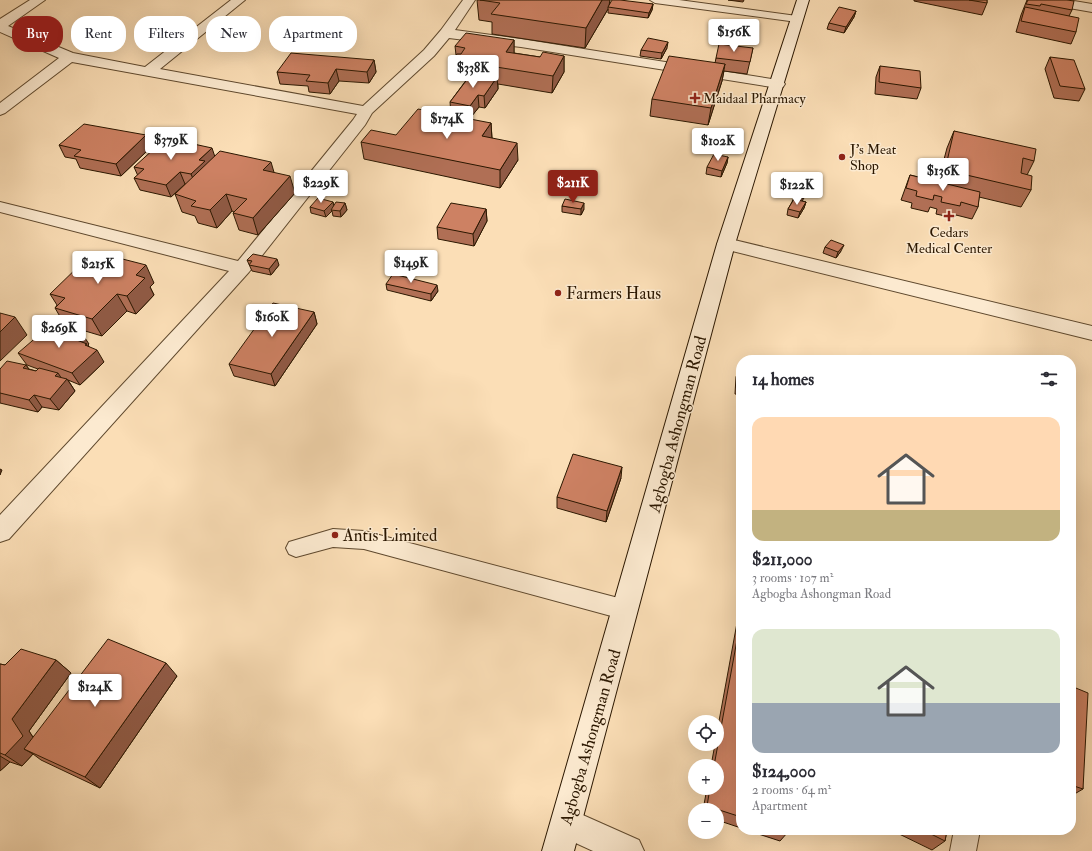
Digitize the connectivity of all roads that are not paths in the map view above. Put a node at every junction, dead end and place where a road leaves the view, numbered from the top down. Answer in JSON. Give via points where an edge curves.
{"nodes":[{"id":1,"x":38,"y":0,"type":"edge"},
{"id":2,"x":239,"y":0,"type":"edge"},
{"id":3,"x":469,"y":0,"type":"edge"},
{"id":4,"x":655,"y":0,"type":"edge"},
{"id":5,"x":1046,"y":0,"type":"edge"},
{"id":6,"x":1092,"y":8,"type":"edge"},
{"id":7,"x":800,"y":9,"type":"edge"},
{"id":8,"x":0,"y":26,"type":"edge"},
{"id":9,"x":446,"y":33,"type":"junction"},
{"id":10,"x":70,"y":57,"type":"junction"},
{"id":11,"x":147,"y":72,"type":"junction"},
{"id":12,"x":778,"y":84,"type":"junction"},
{"id":13,"x":0,"y":110,"type":"edge"},
{"id":14,"x":366,"y":111,"type":"junction"},
{"id":15,"x":2,"y":210,"type":"edge"},
{"id":16,"x":726,"y":244,"type":"junction"},
{"id":17,"x":242,"y":268,"type":"junction"},
{"id":18,"x":1092,"y":332,"type":"edge"},
{"id":19,"x":0,"y":532,"type":"edge"},
{"id":20,"x":296,"y":548,"type":"dead end"},
{"id":21,"x":626,"y":610,"type":"junction"},
{"id":22,"x":966,"y":835,"type":"edge"},
{"id":23,"x":562,"y":837,"type":"edge"},
{"id":24,"x":628,"y":851,"type":"edge"},
{"id":25,"x":963,"y":851,"type":"edge"}],
"edges":[{"from":1,"to":8,"type":"street"},
{"from":2,"to":11,"type":"street"},
{"from":3,"to":9,"type":"street"},
{"from":4,"to":7,"type":"lane"},
{"from":5,"to":6,"type":"street"},
{"from":7,"to":12,"type":"street","name":"Agbogba Ashongman Road"},
{"from":8,"to":10,"type":"street"},
{"from":9,"to":12,"type":"street"},
{"from":9,"to":14,"type":"street","via":[[429,53]]},
{"from":10,"to":11,"type":"street"},
{"from":10,"to":13,"type":"street"},
{"from":11,"to":14,"type":"street"},
{"from":12,"to":16,"type":"street","name":"Agbogba Ashongman Road"},
{"from":14,"to":17,"type":"street","via":[[360,122]]},
{"from":15,"to":17,"type":"street"},
{"from":16,"to":18,"type":"street"},
{"from":16,"to":21,"type":"street","name":"Agbogba Ashongman Road"},
{"from":17,"to":19,"type":"street"},
{"from":20,"to":21,"type":"lane","via":[[333,538],[364,540]]},
{"from":21,"to":23,"type":"street","name":"Agbogba Ashongman Road"},
{"from":22,"to":25,"type":"lane"},
{"from":23,"to":24,"type":"street"}]}
